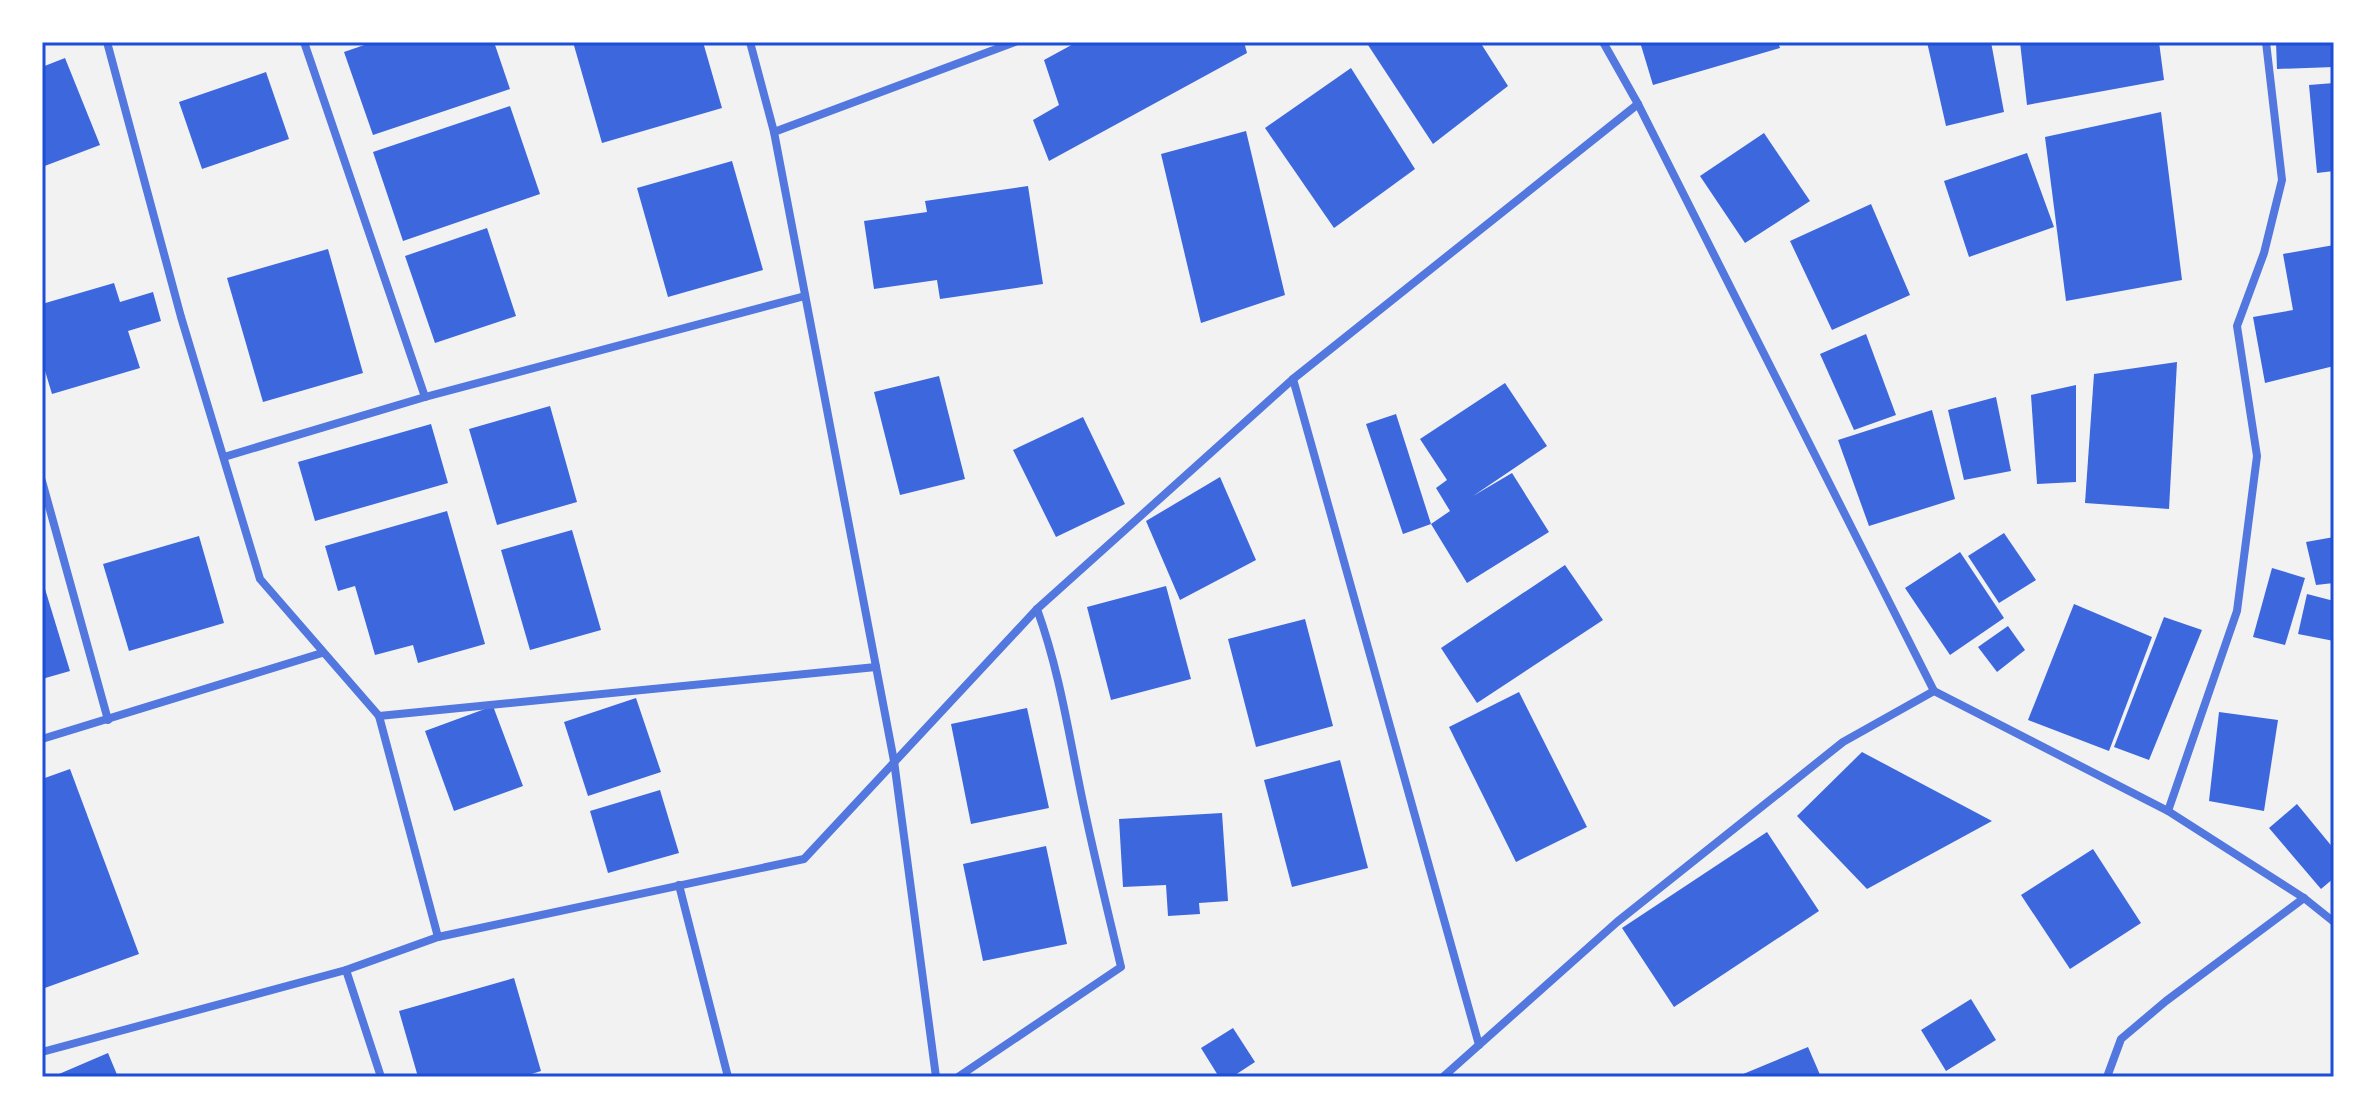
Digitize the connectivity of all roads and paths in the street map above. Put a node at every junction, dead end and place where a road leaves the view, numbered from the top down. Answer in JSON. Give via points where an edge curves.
{"nodes":[{"id":1,"x":107,"y":42,"type":"edge"},
{"id":2,"x":304,"y":42,"type":"edge"},
{"id":3,"x":750,"y":42,"type":"edge"},
{"id":4,"x":1015,"y":42,"type":"edge"},
{"id":5,"x":1603,"y":42,"type":"edge"},
{"id":6,"x":2266,"y":42,"type":"edge"},
{"id":7,"x":1638,"y":104,"type":"junction"},
{"id":8,"x":774,"y":132,"type":"junction"},
{"id":9,"x":805,"y":296,"type":"junction"},
{"id":10,"x":1293,"y":379,"type":"junction"},
{"id":11,"x":425,"y":397,"type":"junction"},
{"id":12,"x":224,"y":457,"type":"junction"},
{"id":13,"x":42,"y":481,"type":"edge"},
{"id":14,"x":1037,"y":609,"type":"junction"},
{"id":15,"x":322,"y":653,"type":"junction"},
{"id":16,"x":876,"y":667,"type":"junction"},
{"id":17,"x":1934,"y":691,"type":"junction"},
{"id":18,"x":379,"y":716,"type":"junction"},
{"id":19,"x":108,"y":720,"type":"junction"},
{"id":20,"x":42,"y":739,"type":"edge"},
{"id":21,"x":894,"y":761,"type":"junction"},
{"id":22,"x":2168,"y":811,"type":"junction"},
{"id":23,"x":679,"y":885,"type":"junction"},
{"id":24,"x":2304,"y":898,"type":"junction"},
{"id":25,"x":2334,"y":922,"type":"edge"},
{"id":26,"x":438,"y":937,"type":"junction"},
{"id":27,"x":346,"y":970,"type":"junction"},
{"id":28,"x":1479,"y":1045,"type":"junction"},
{"id":29,"x":42,"y":1052,"type":"edge"},
{"id":30,"x":381,"y":1077,"type":"edge"},
{"id":31,"x":728,"y":1077,"type":"edge"},
{"id":32,"x":936,"y":1077,"type":"edge"},
{"id":33,"x":958,"y":1077,"type":"edge"},
{"id":34,"x":1443,"y":1077,"type":"edge"},
{"id":35,"x":2107,"y":1077,"type":"edge"}],
"edges":[{"from":1,"to":12,"type":"street"},
{"from":2,"to":11,"type":"street"},
{"from":3,"to":8,"type":"street"},
{"from":4,"to":8,"type":"street"},
{"from":5,"to":7,"type":"street"},
{"from":6,"to":22,"type":"street","via":[[2282,180],[2264,253],[2237,326],[2257,456],[2237,611]]},
{"from":7,"to":10,"type":"street"},
{"from":7,"to":17,"type":"street"},
{"from":8,"to":9,"type":"street"},
{"from":9,"to":11,"type":"street"},
{"from":9,"to":16,"type":"street"},
{"from":10,"to":14,"type":"street"},
{"from":10,"to":28,"type":"street"},
{"from":11,"to":12,"type":"street"},
{"from":12,"to":15,"type":"street","via":[[260,579]]},
{"from":13,"to":19,"type":"street"},
{"from":14,"to":21,"type":"street"},
{"from":14,"to":33,"type":"street","via":[[1068,720],[1121,967]]},
{"from":15,"to":18,"type":"street"},
{"from":15,"to":19,"type":"street"},
{"from":16,"to":18,"type":"street"},
{"from":16,"to":21,"type":"street"},
{"from":17,"to":22,"type":"street"},
{"from":17,"to":28,"type":"street","via":[[1831,751],[1617,922]]},
{"from":18,"to":26,"type":"street"},
{"from":19,"to":20,"type":"street"},
{"from":21,"to":23,"type":"street","via":[[804,859]]},
{"from":21,"to":32,"type":"street"},
{"from":22,"to":24,"type":"street"},
{"from":23,"to":26,"type":"street"},
{"from":23,"to":31,"type":"street"},
{"from":24,"to":25,"type":"street"},
{"from":24,"to":35,"type":"street","via":[[2121,1039]]},
{"from":26,"to":27,"type":"street"},
{"from":27,"to":29,"type":"street"},
{"from":27,"to":30,"type":"street"},
{"from":28,"to":34,"type":"street"}]}
